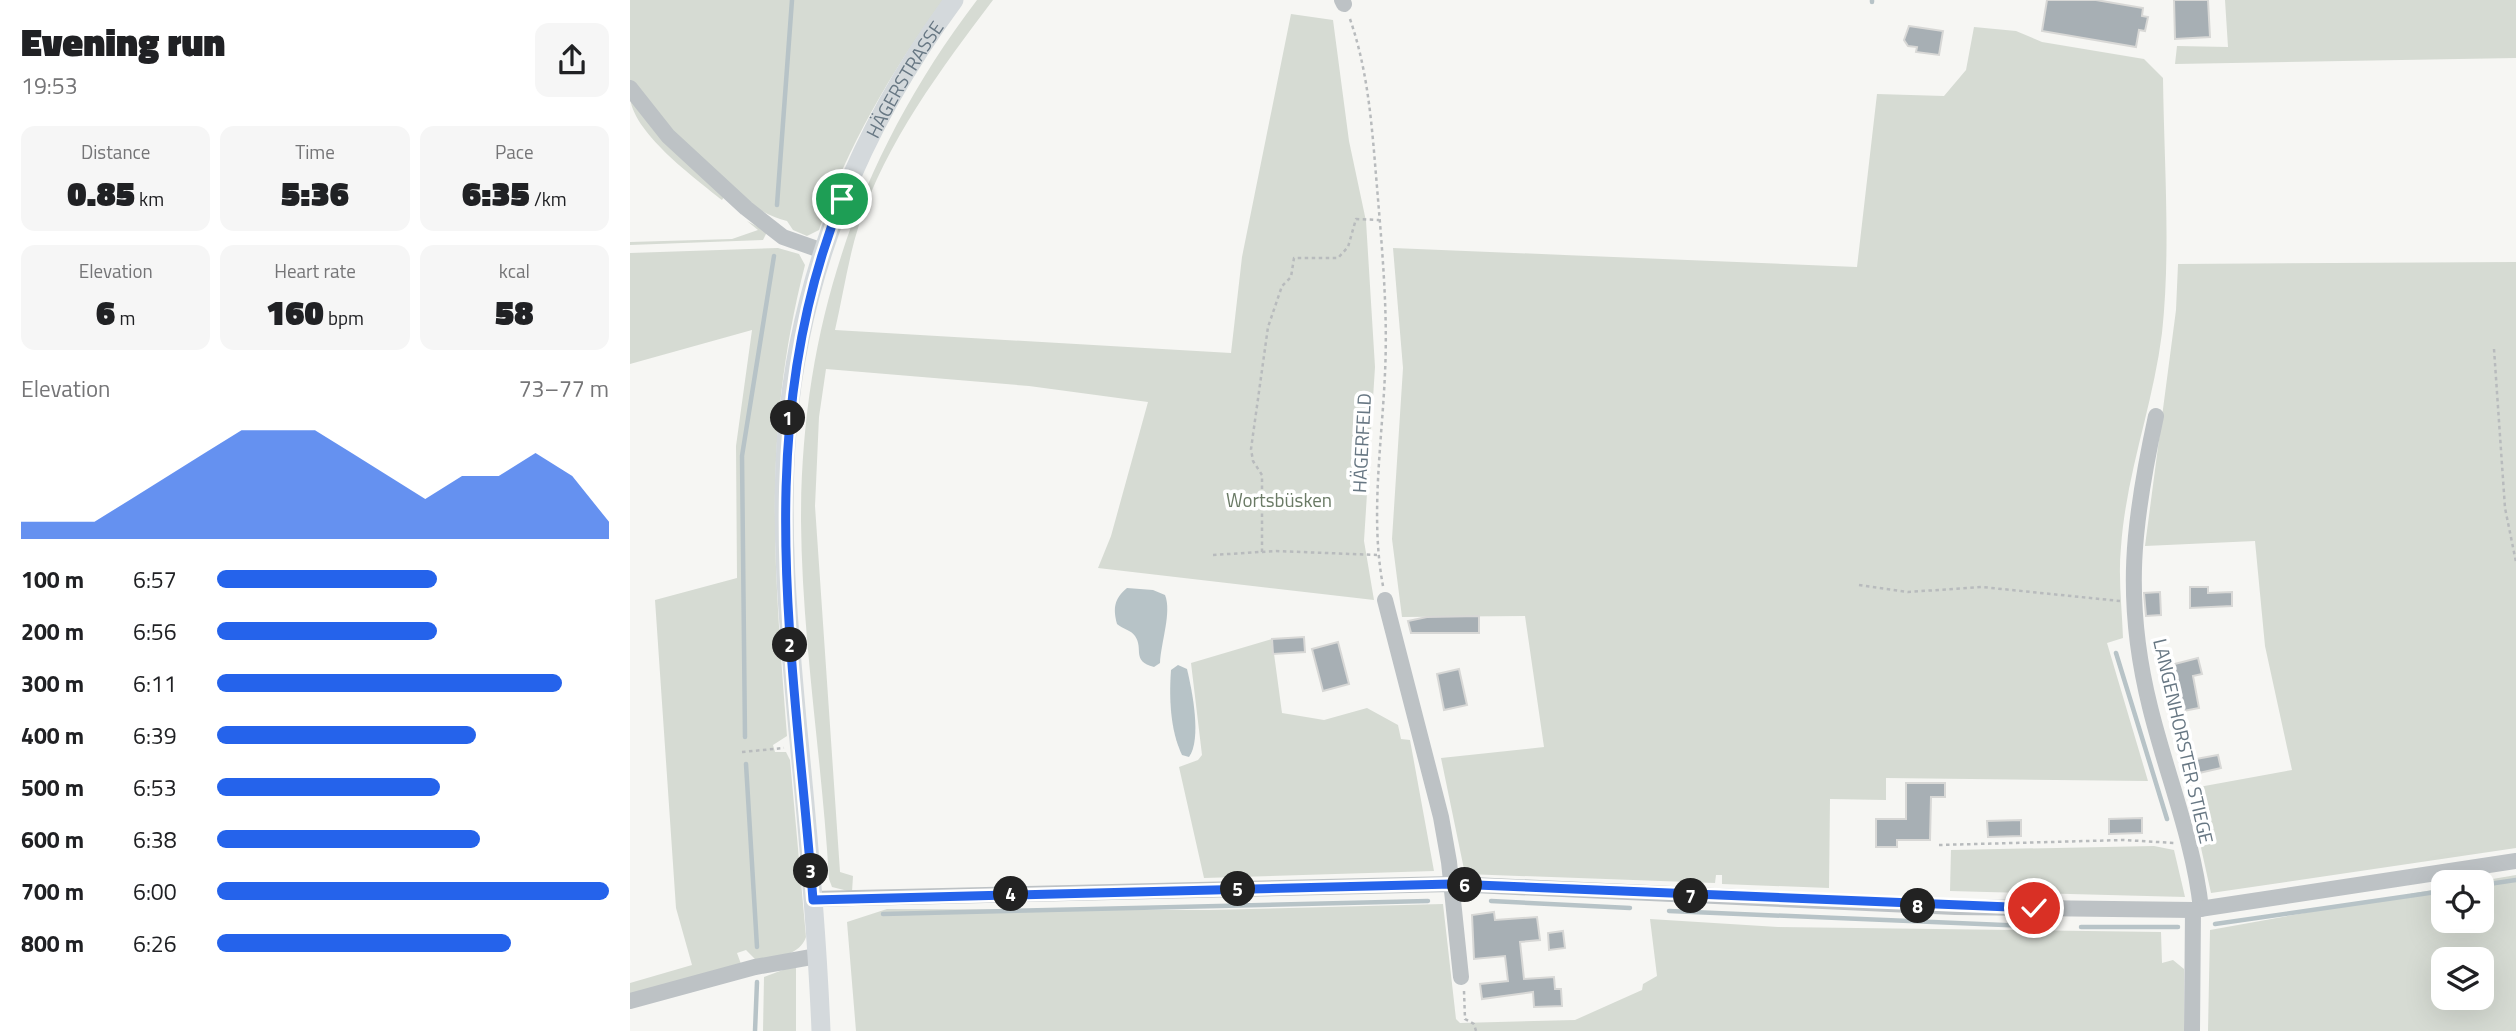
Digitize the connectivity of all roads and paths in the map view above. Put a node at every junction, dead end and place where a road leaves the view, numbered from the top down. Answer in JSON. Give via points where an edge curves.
{"nodes":[{"id":1,"x":954,"y":0,"type":"edge"},
{"id":2,"x":1343,"y":2,"type":"edge"},
{"id":3,"x":630,"y":88,"type":"edge"},
{"id":4,"x":1380,"y":220,"type":"junction"},
{"id":5,"x":823,"y":251,"type":"junction"},
{"id":6,"x":2494,"y":349,"type":"dead end"},
{"id":7,"x":2156,"y":416,"type":"dead end"},
{"id":8,"x":1262,"y":552,"type":"junction"},
{"id":9,"x":1213,"y":555,"type":"dead end"},
{"id":10,"x":1377,"y":555,"type":"junction"},
{"id":11,"x":2516,"y":562,"type":"edge"},
{"id":12,"x":1859,"y":584,"type":"dead end"},
{"id":13,"x":1385,"y":600,"type":"joint"},
{"id":14,"x":2134,"y":602,"type":"junction"},
{"id":15,"x":800,"y":747,"type":"junction"},
{"id":16,"x":742,"y":752,"type":"dead end"},
{"id":17,"x":1939,"y":845,"type":"dead end"},
{"id":18,"x":2187,"y":846,"type":"junction"},
{"id":19,"x":2516,"y":861,"type":"edge"},
{"id":20,"x":1452,"y":884,"type":"junction"},
{"id":21,"x":813,"y":900,"type":"junction"},
{"id":22,"x":2197,"y":909,"type":"junction"},
{"id":23,"x":817,"y":956,"type":"junction"},
{"id":24,"x":1461,"y":977,"type":"joint"},
{"id":25,"x":630,"y":1001,"type":"edge"},
{"id":26,"x":821,"y":1031,"type":"edge"},
{"id":27,"x":1476,"y":1031,"type":"edge"},
{"id":28,"x":2192,"y":1031,"type":"edge"}],
"edges":[{"from":1,"to":5,"type":"main road","name":"HÄGERSTRASSE","via":[[880,115]]},
{"from":2,"to":4,"type":"path","name":"HÄGERFELD","via":[[1361,53],[1369,95]]},
{"from":3,"to":5,"type":"street","via":[[668,136],[747,208],[783,237]]},
{"from":4,"to":8,"type":"path","via":[[1356,219],[1348,247],[1338,258],[1298,256],[1292,262],[1291,277],[1282,286],[1268,327],[1251,449],[1262,475]]},
{"from":4,"to":10,"type":"path","name":"HÄGERFELD","via":[[1386,369]]},
{"from":5,"to":15,"type":"main road","name":"HÄGERSTRASSE","via":[[798,347],[785,454],[786,582]]},
{"from":6,"to":11,"type":"path","via":[[2505,508]]},
{"from":7,"to":14,"type":"street","name":"LANGENHORSTER STIEGE","via":[[2135,520]]},
{"from":8,"to":9,"type":"path"},
{"from":8,"to":10,"type":"path"},
{"from":10,"to":13,"type":"path","name":"HÄGERFELD"},
{"from":12,"to":14,"type":"path","via":[[1908,592],[1982,587]]},
{"from":13,"to":20,"type":"street","via":[[1433,779]]},
{"from":14,"to":18,"type":"street","name":"LANGENHORSTER STIEGE","via":[[2143,674]]},
{"from":15,"to":16,"type":"path"},
{"from":15,"to":21,"type":"main road","name":"HÄGERSTRASSE"},
{"from":17,"to":18,"type":"path","via":[[2124,840]]},
{"from":18,"to":22,"type":"street","name":"LANGENHORSTER STIEGE"},
{"from":19,"to":22,"type":"street"},
{"from":20,"to":21,"type":"street"},
{"from":20,"to":22,"type":"street","via":[[1955,907]]},
{"from":20,"to":24,"type":"street"},
{"from":21,"to":23,"type":"main road","name":"HÄGERSTRASSE"},
{"from":22,"to":28,"type":"street","name":"LANGENHORSTER STIEGE"},
{"from":23,"to":25,"type":"street","via":[[755,967]]},
{"from":23,"to":26,"type":"main road","name":"HÄGERSTRASSE"},
{"from":24,"to":27,"type":"path","via":[[1465,1019]]}]}
